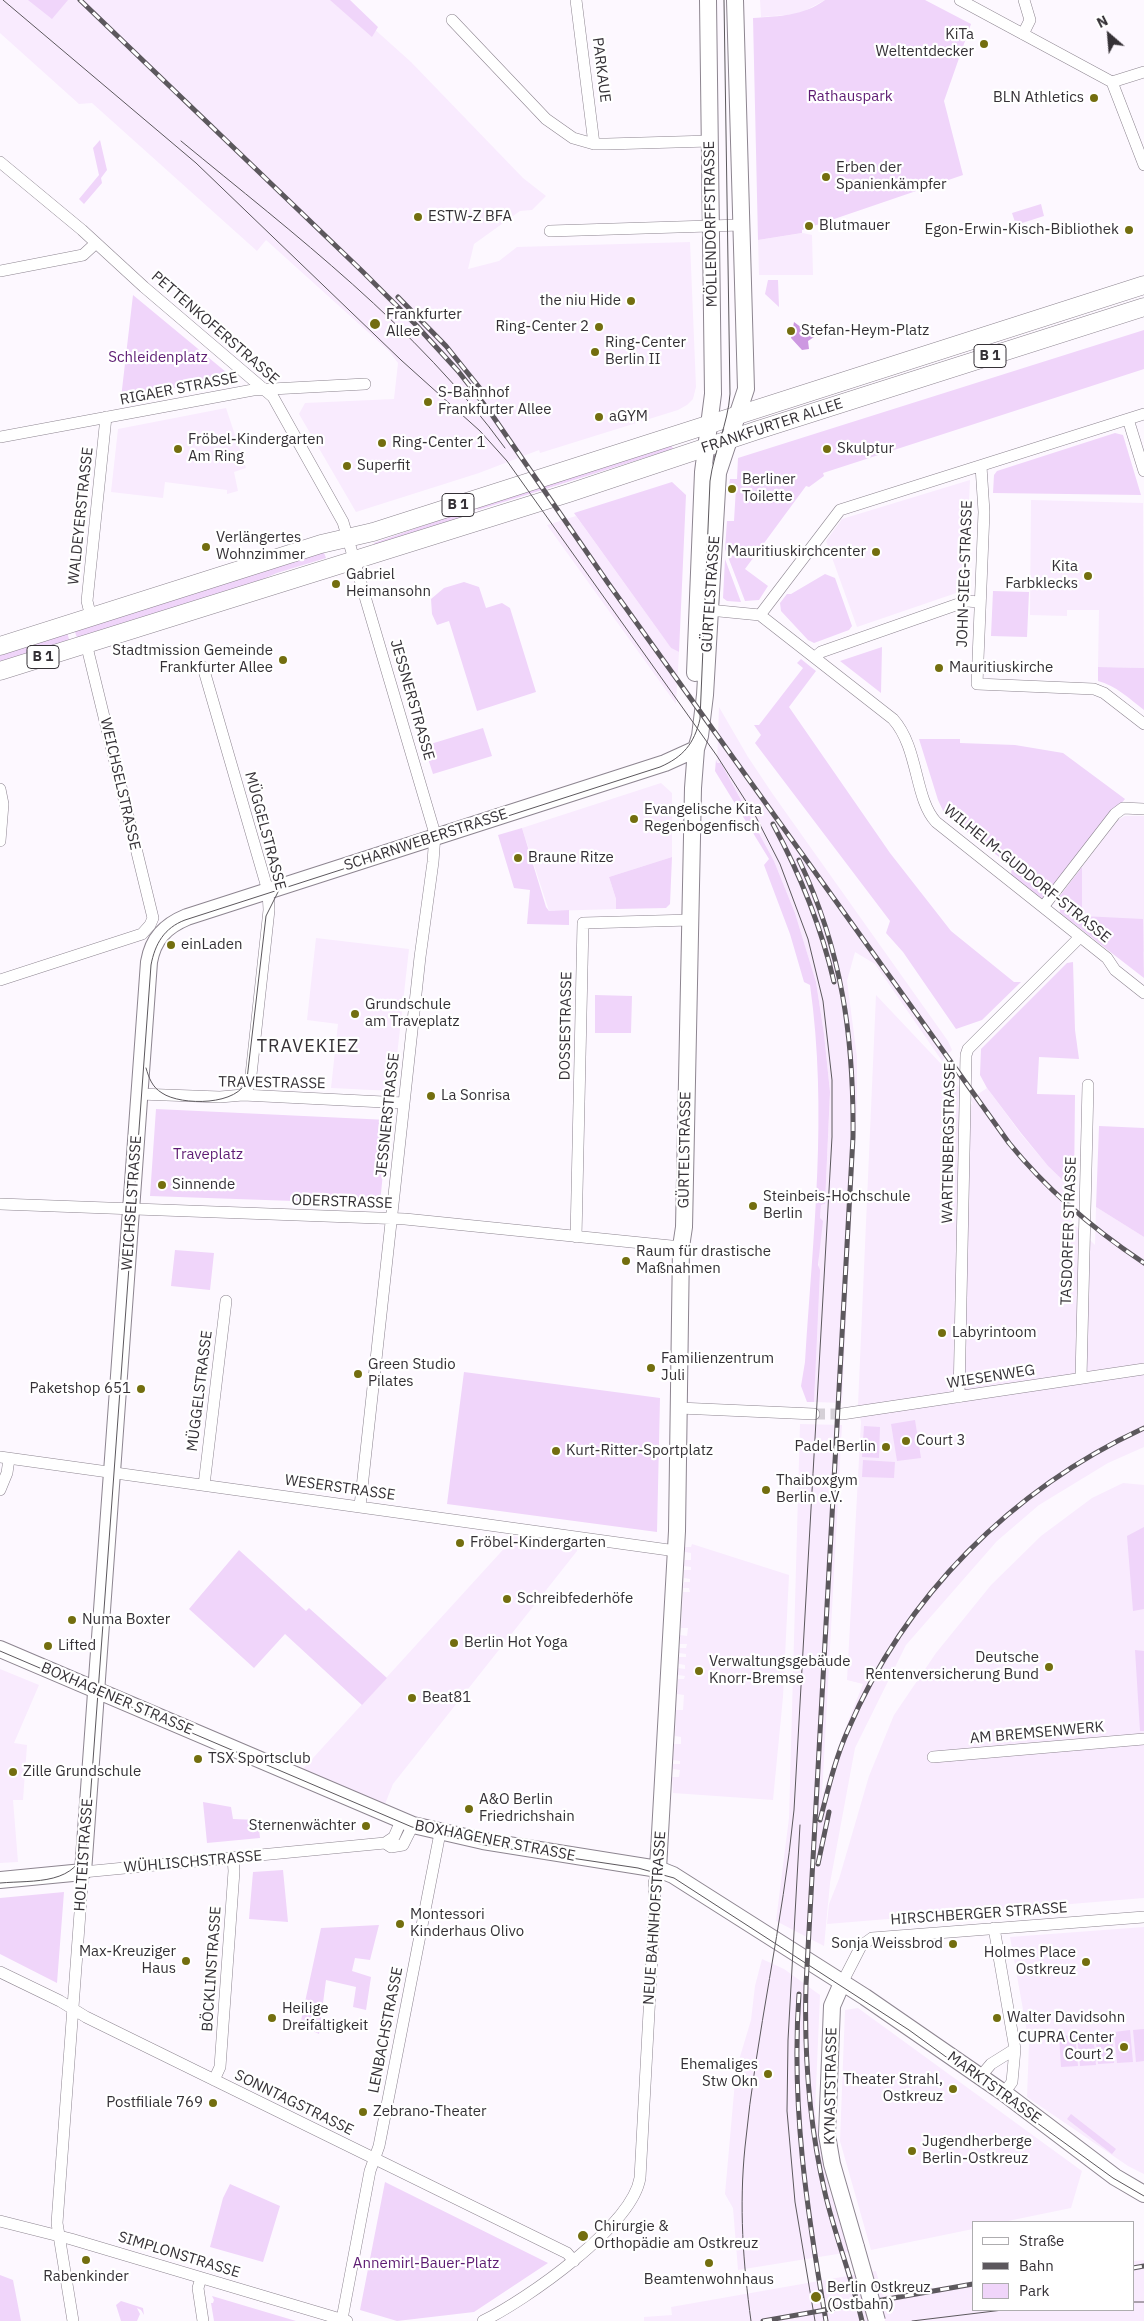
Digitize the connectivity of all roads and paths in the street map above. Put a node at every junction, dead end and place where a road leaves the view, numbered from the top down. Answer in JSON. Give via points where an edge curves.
{"nodes":[{"id":1,"x":576,"y":0,"type":"edge"},
{"id":2,"x":708,"y":0,"type":"edge"},
{"id":3,"x":735,"y":0,"type":"edge"},
{"id":4,"x":960,"y":0,"type":"edge"},
{"id":5,"x":1024,"y":0,"type":"edge"},
{"id":6,"x":452,"y":20,"type":"dead end"},
{"id":7,"x":1023,"y":34,"type":"junction"},
{"id":8,"x":1144,"y":72,"type":"edge"},
{"id":9,"x":1112,"y":82,"type":"junction"},
{"id":10,"x":710,"y":141,"type":"junction"},
{"id":11,"x":594,"y":144,"type":"junction"},
{"id":12,"x":0,"y":162,"type":"edge"},
{"id":13,"x":1144,"y":165,"type":"edge"},
{"id":14,"x":740,"y":225,"type":"junction"},
{"id":15,"x":712,"y":226,"type":"junction"},
{"id":16,"x":550,"y":231,"type":"dead end"},
{"id":17,"x":96,"y":243,"type":"junction"},
{"id":18,"x":0,"y":271,"type":"edge"},
{"id":19,"x":1144,"y":285,"type":"edge"},
{"id":20,"x":1144,"y":307,"type":"edge"},
{"id":21,"x":365,"y":384,"type":"dead end"},
{"id":22,"x":267,"y":390,"type":"junction"},
{"id":23,"x":1144,"y":414,"type":"edge"},
{"id":24,"x":738,"y":415,"type":"junction"},
{"id":25,"x":106,"y":417,"type":"junction"},
{"id":26,"x":1128,"y":419,"type":"junction"},
{"id":27,"x":710,"y":425,"type":"junction"},
{"id":28,"x":0,"y":437,"type":"edge"},
{"id":29,"x":730,"y":439,"type":"junction"},
{"id":30,"x":707,"y":447,"type":"junction"},
{"id":31,"x":981,"y":466,"type":"junction"},
{"id":32,"x":1144,"y":471,"type":"edge"},
{"id":33,"x":348,"y":538,"type":"junction"},
{"id":34,"x":354,"y":560,"type":"junction"},
{"id":35,"x":979,"y":602,"type":"junction"},
{"id":36,"x":709,"y":610,"type":"junction"},
{"id":37,"x":760,"y":615,"type":"junction"},
{"id":38,"x":92,"y":617,"type":"junction"},
{"id":39,"x":86,"y":643,"type":"junction"},
{"id":40,"x":0,"y":646,"type":"edge"},
{"id":41,"x":816,"y":657,"type":"junction"},
{"id":42,"x":202,"y":667,"type":"dead end"},
{"id":43,"x":0,"y":670,"type":"edge"},
{"id":44,"x":1144,"y":724,"type":"edge"},
{"id":45,"x":696,"y":749,"type":"junction"},
{"id":46,"x":0,"y":789,"type":"edge"},
{"id":47,"x":1144,"y":809,"type":"edge"},
{"id":48,"x":435,"y":836,"type":"junction"},
{"id":49,"x":0,"y":841,"type":"edge"},
{"id":50,"x":268,"y":891,"type":"junction"},
{"id":51,"x":1043,"y":908,"type":"junction"},
{"id":52,"x":691,"y":920,"type":"junction"},
{"id":53,"x":154,"y":930,"type":"junction"},
{"id":54,"x":1080,"y":937,"type":"junction"},
{"id":55,"x":0,"y":980,"type":"edge"},
{"id":56,"x":1144,"y":992,"type":"edge"},
{"id":57,"x":1088,"y":1085,"type":"dead end"},
{"id":58,"x":139,"y":1094,"type":"junction"},
{"id":59,"x":243,"y":1094,"type":"junction"},
{"id":60,"x":404,"y":1103,"type":"junction"},
{"id":61,"x":0,"y":1204,"type":"edge"},
{"id":62,"x":132,"y":1208,"type":"junction"},
{"id":63,"x":391,"y":1219,"type":"junction"},
{"id":64,"x":576,"y":1237,"type":"junction"},
{"id":65,"x":681,"y":1247,"type":"junction"},
{"id":66,"x":226,"y":1301,"type":"dead end"},
{"id":67,"x":1144,"y":1368,"type":"edge"},
{"id":68,"x":1081,"y":1378,"type":"junction"},
{"id":69,"x":959,"y":1397,"type":"junction"},
{"id":70,"x":679,"y":1408,"type":"junction"},
{"id":71,"x":814,"y":1414,"type":"tunnel mouth"},
{"id":72,"x":842,"y":1414,"type":"tunnel mouth"},
{"id":73,"x":5,"y":1458,"type":"edge"},
{"id":74,"x":113,"y":1474,"type":"junction"},
{"id":75,"x":204,"y":1485,"type":"junction"},
{"id":76,"x":0,"y":1490,"type":"edge"},
{"id":77,"x":360,"y":1506,"type":"junction"},
{"id":78,"x":676,"y":1550,"type":"junction"},
{"id":79,"x":0,"y":1649,"type":"edge"},
{"id":80,"x":95,"y":1690,"type":"junction"},
{"id":81,"x":1144,"y":1740,"type":"edge"},
{"id":82,"x":932,"y":1757,"type":"dead end"},
{"id":83,"x":407,"y":1823,"type":"junction"},
{"id":84,"x":440,"y":1833,"type":"junction"},
{"id":85,"x":233,"y":1858,"type":"junction"},
{"id":86,"x":658,"y":1869,"type":"junction"},
{"id":87,"x":82,"y":1872,"type":"junction"},
{"id":88,"x":0,"y":1880,"type":"edge"},
{"id":89,"x":1144,"y":1917,"type":"edge"},
{"id":90,"x":994,"y":1928,"type":"junction"},
{"id":91,"x":0,"y":1972,"type":"edge"},
{"id":92,"x":842,"y":1983,"type":"junction"},
{"id":93,"x":72,"y":2010,"type":"junction"},
{"id":94,"x":1015,"y":2049,"type":"junction"},
{"id":95,"x":980,"y":2077,"type":"junction"},
{"id":96,"x":214,"y":2080,"type":"junction"},
{"id":97,"x":1004,"y":2093,"type":"junction"},
{"id":98,"x":375,"y":2160,"type":"junction"},
{"id":99,"x":1144,"y":2194,"type":"edge"},
{"id":100,"x":0,"y":2221,"type":"edge"},
{"id":101,"x":58,"y":2236,"type":"junction"},
{"id":102,"x":574,"y":2261,"type":"junction"},
{"id":103,"x":201,"y":2278,"type":"junction"},
{"id":104,"x":345,"y":2320,"type":"edge"},
{"id":105,"x":73,"y":2321,"type":"edge"},
{"id":106,"x":203,"y":2321,"type":"edge"},
{"id":107,"x":483,"y":2321,"type":"edge"},
{"id":108,"x":877,"y":2321,"type":"edge"}],
"edges":[{"from":1,"to":11,"type":"street","name":"PARKAUE"},
{"from":2,"to":10,"type":"main road","name":"MÖLLENDORFFSTRASSE"},
{"from":3,"to":14,"type":"main road","name":"MÖLLENDORFFSTRASSE"},
{"from":4,"to":7,"type":"street"},
{"from":5,"to":7,"type":"street","via":[[1030,20]]},
{"from":6,"to":11,"type":"street","via":[[546,120],[573,138]]},
{"from":7,"to":9,"type":"street"},
{"from":8,"to":9,"type":"street"},
{"from":9,"to":13,"type":"street"},
{"from":10,"to":11,"type":"street"},
{"from":10,"to":15,"type":"main road","name":"MÖLLENDORFFSTRASSE"},
{"from":12,"to":17,"type":"street","name":"PETTENKOFERSTRASSE"},
{"from":14,"to":15,"type":"street"},
{"from":14,"to":24,"type":"main road","name":"MÖLLENDORFFSTRASSE","via":[[746,389]]},
{"from":15,"to":16,"type":"street"},
{"from":15,"to":27,"type":"main road","name":"MÖLLENDORFFSTRASSE","via":[[713,394]]},
{"from":17,"to":18,"type":"street","via":[[83,256]]},
{"from":17,"to":22,"type":"street","name":"PETTENKOFERSTRASSE"},
{"from":19,"to":24,"type":"main road","name":"FRANKFURTER ALLEE","number":"B 1"},
{"from":20,"to":29,"type":"main road","name":"FRANKFURTER ALLEE","number":"B 1"},
{"from":21,"to":22,"type":"street","name":"RIGAER STRASSE"},
{"from":22,"to":25,"type":"street","name":"RIGAER STRASSE"},
{"from":22,"to":33,"type":"street","name":"PETTENKOFERSTRASSE","via":[[340,516]]},
{"from":23,"to":26,"type":"street"},
{"from":24,"to":27,"type":"main road","name":"FRANKFURTER ALLEE","number":"B 1"},
{"from":24,"to":29,"type":"main road","name":"MÖLLENDORFFSTRASSE"},
{"from":25,"to":28,"type":"street","name":"RIGAER STRASSE"},
{"from":25,"to":38,"type":"street","name":"WALDEYERSTRASSE","via":[[86,600]]},
{"from":26,"to":31,"type":"street"},
{"from":26,"to":32,"type":"street"},
{"from":27,"to":30,"type":"main road","name":"MÖLLENDORFFSTRASSE"},
{"from":27,"to":33,"type":"main road","name":"FRANKFURTER ALLEE","number":"B 1"},
{"from":29,"to":30,"type":"main road","name":"FRANKFURTER ALLEE","number":"B 1"},
{"from":29,"to":36,"type":"main road","name":"GÜRTELSTRASSE","via":[[718,473]]},
{"from":30,"to":34,"type":"main road","name":"FRANKFURTER ALLEE","number":"B 1"},
{"from":30,"to":45,"type":"main road","name":"GÜRTELSTRASSE","via":[[691,729]]},
{"from":31,"to":35,"type":"street","name":"JOHN-SIEG-STRASSE","via":[[984,512]]},
{"from":31,"to":37,"type":"street","via":[[840,510]]},
{"from":33,"to":34,"type":"street","name":"PETTENKOFERSTRASSE"},
{"from":33,"to":38,"type":"main road","name":"FRANKFURTER ALLEE","number":"B 1"},
{"from":34,"to":39,"type":"main road","name":"FRANKFURTER ALLEE","number":"B 1"},
{"from":34,"to":48,"type":"street","name":"JESSNERSTRASSE"},
{"from":35,"to":41,"type":"street","via":[[967,600],[821,652]]},
{"from":35,"to":44,"type":"street","name":"JOHN-SIEG-STRASSE","via":[[977,684],[1094,689]]},
{"from":36,"to":37,"type":"street"},
{"from":36,"to":45,"type":"main road","name":"GÜRTELSTRASSE","via":[[705,695]]},
{"from":37,"to":41,"type":"street","name":"WILHELM-GUDDORF-STRASSE"},
{"from":38,"to":40,"type":"main road","name":"FRANKFURTER ALLEE","number":"B 1"},
{"from":39,"to":43,"type":"main road","name":"FRANKFURTER ALLEE","number":"B 1"},
{"from":39,"to":53,"type":"street","name":"WEICHSELSTRASSE"},
{"from":41,"to":51,"type":"street","name":"WILHELM-GUDDORF-STRASSE","via":[[900,728],[936,822]]},
{"from":42,"to":50,"type":"street","name":"MÜGGELSTRASSE"},
{"from":45,"to":48,"type":"main road","name":"SCHARNWEBERSTRASSE","via":[[665,763]]},
{"from":45,"to":52,"type":"main road","name":"GÜRTELSTRASSE"},
{"from":46,"to":49,"type":"street","via":[[3,804]]},
{"from":47,"to":51,"type":"street","via":[[1123,808],[1115,814]]},
{"from":48,"to":50,"type":"main road","name":"SCHARNWEBERSTRASSE"},
{"from":48,"to":60,"type":"street","name":"JESSNERSTRASSE"},
{"from":50,"to":53,"type":"main road","name":"SCHARNWEBERSTRASSE"},
{"from":50,"to":59,"type":"street","name":"MÜGGELSTRASSE","via":[[269,910],[250,1084]]},
{"from":51,"to":54,"type":"street","name":"WILHELM-GUDDORF-STRASSE"},
{"from":52,"to":64,"type":"street","name":"DOSSESTRASSE","via":[[583,923]]},
{"from":52,"to":65,"type":"main road","name":"GÜRTELSTRASSE"},
{"from":53,"to":55,"type":"street","name":"SCHARNWEBERSTRASSE"},
{"from":53,"to":58,"type":"main road","name":"WEICHSELSTRASSE"},
{"from":54,"to":56,"type":"street","name":"WILHELM-GUDDORF-STRASSE"},
{"from":54,"to":69,"type":"street","name":"WARTENBERGSTRASSE","via":[[976,1041],[966,1055]]},
{"from":57,"to":68,"type":"street","name":"TASDORFER STRASSE"},
{"from":58,"to":59,"type":"street","name":"TRAVESTRASSE","via":[[220,1097]]},
{"from":58,"to":62,"type":"main road","name":"WEICHSELSTRASSE"},
{"from":59,"to":60,"type":"street","name":"TRAVESTRASSE"},
{"from":60,"to":63,"type":"street","name":"JESSNERSTRASSE"},
{"from":61,"to":62,"type":"street","name":"ODERSTRASSE"},
{"from":62,"to":63,"type":"street","name":"ODERSTRASSE"},
{"from":62,"to":74,"type":"main road","name":"WEICHSELSTRASSE"},
{"from":63,"to":64,"type":"street","name":"ODERSTRASSE"},
{"from":63,"to":77,"type":"street","name":"JESSNERSTRASSE"},
{"from":64,"to":65,"type":"street","name":"ODERSTRASSE"},
{"from":65,"to":70,"type":"main road","name":"GÜRTELSTRASSE"},
{"from":66,"to":75,"type":"street","name":"MÜGGELSTRASSE"},
{"from":67,"to":68,"type":"street","name":"WIESENWEG"},
{"from":68,"to":69,"type":"street","name":"WIESENWEG"},
{"from":69,"to":72,"type":"street","name":"WIESENWEG"},
{"from":70,"to":71,"type":"street"},
{"from":70,"to":78,"type":"main road","name":"GÜRTELSTRASSE"},
{"from":73,"to":74,"type":"street","name":"WESERSTRASSE"},
{"from":73,"to":76,"type":"street","via":[[7,1473]]},
{"from":74,"to":75,"type":"street","name":"WESERSTRASSE"},
{"from":74,"to":80,"type":"main road","name":"HOLTEISTRASSE"},
{"from":75,"to":77,"type":"street","name":"WESERSTRASSE"},
{"from":77,"to":78,"type":"street","name":"WESERSTRASSE"},
{"from":78,"to":86,"type":"main road","name":"NEUE BAHNHOFSTRASSE"},
{"from":79,"to":80,"type":"main road","name":"BOXHAGENER STRASSE"},
{"from":80,"to":83,"type":"main road","name":"BOXHAGENER STRASSE"},
{"from":80,"to":87,"type":"main road","name":"HOLTEISTRASSE"},
{"from":81,"to":82,"type":"street","name":"AM BREMSENWERK"},
{"from":83,"to":84,"type":"main road","name":"BOXHAGENER STRASSE"},
{"from":83,"to":85,"type":"street","name":"WÜHLISCHSTRASSE","via":[[403,1845],[391,1847],[385,1843]]},
{"from":84,"to":86,"type":"main road","name":"BOXHAGENER STRASSE"},
{"from":84,"to":98,"type":"street","name":"LENBACHSTRASSE"},
{"from":85,"to":87,"type":"street","name":"WÜHLISCHSTRASSE"},
{"from":85,"to":96,"type":"street","name":"BÖCKLINSTRASSE","via":[[220,2067]]},
{"from":86,"to":92,"type":"main road","name":"BOXHAGENER STRASSE","via":[[673,1875]]},
{"from":86,"to":102,"type":"street","name":"NEUE BAHNHOFSTRASSE","via":[[638,2187],[632,2200],[587,2251]]},
{"from":87,"to":88,"type":"main road","name":"WÜHLISCHSTRASSE"},
{"from":87,"to":93,"type":"street","name":"HOLTEISTRASSE"},
{"from":89,"to":90,"type":"street","name":"HIRSCHBERGER STRASSE"},
{"from":90,"to":92,"type":"street","name":"HIRSCHBERGER STRASSE","via":[[884,1936],[864,1941]]},
{"from":90,"to":94,"type":"street"},
{"from":91,"to":93,"type":"street","name":"SONNTAGSTRASSE"},
{"from":92,"to":95,"type":"main road","name":"MARKTSTRASSE"},
{"from":92,"to":108,"type":"main road","name":"KYNASTSTRASSE","bridge":true,"via":[[832,2006],[827,2135],[832,2164]]},
{"from":93,"to":96,"type":"street","name":"SONNTAGSTRASSE"},
{"from":93,"to":101,"type":"street","name":"HOLTEISTRASSE"},
{"from":94,"to":95,"type":"street","via":[[990,2064]]},
{"from":94,"to":97,"type":"street","via":[[1012,2082]]},
{"from":95,"to":97,"type":"main road","name":"MARKTSTRASSE"},
{"from":96,"to":98,"type":"street","name":"SONNTAGSTRASSE"},
{"from":97,"to":99,"type":"main road","name":"MARKTSTRASSE","via":[[1114,2177]]},
{"from":98,"to":102,"type":"street","name":"SONNTAGSTRASSE","via":[[464,2200],[568,2253]]},
{"from":98,"to":104,"type":"street","name":"LENBACHSTRASSE","via":[[370,2170]]},
{"from":100,"to":101,"type":"street","name":"SIMPLONSTRASSE"},
{"from":101,"to":103,"type":"street","name":"SIMPLONSTRASSE"},
{"from":101,"to":105,"type":"street","name":"HOLTEISTRASSE"},
{"from":102,"to":107,"type":"street"},
{"from":103,"to":104,"type":"street","name":"SIMPLONSTRASSE"},
{"from":103,"to":106,"type":"street","via":[[198,2288]]}]}
